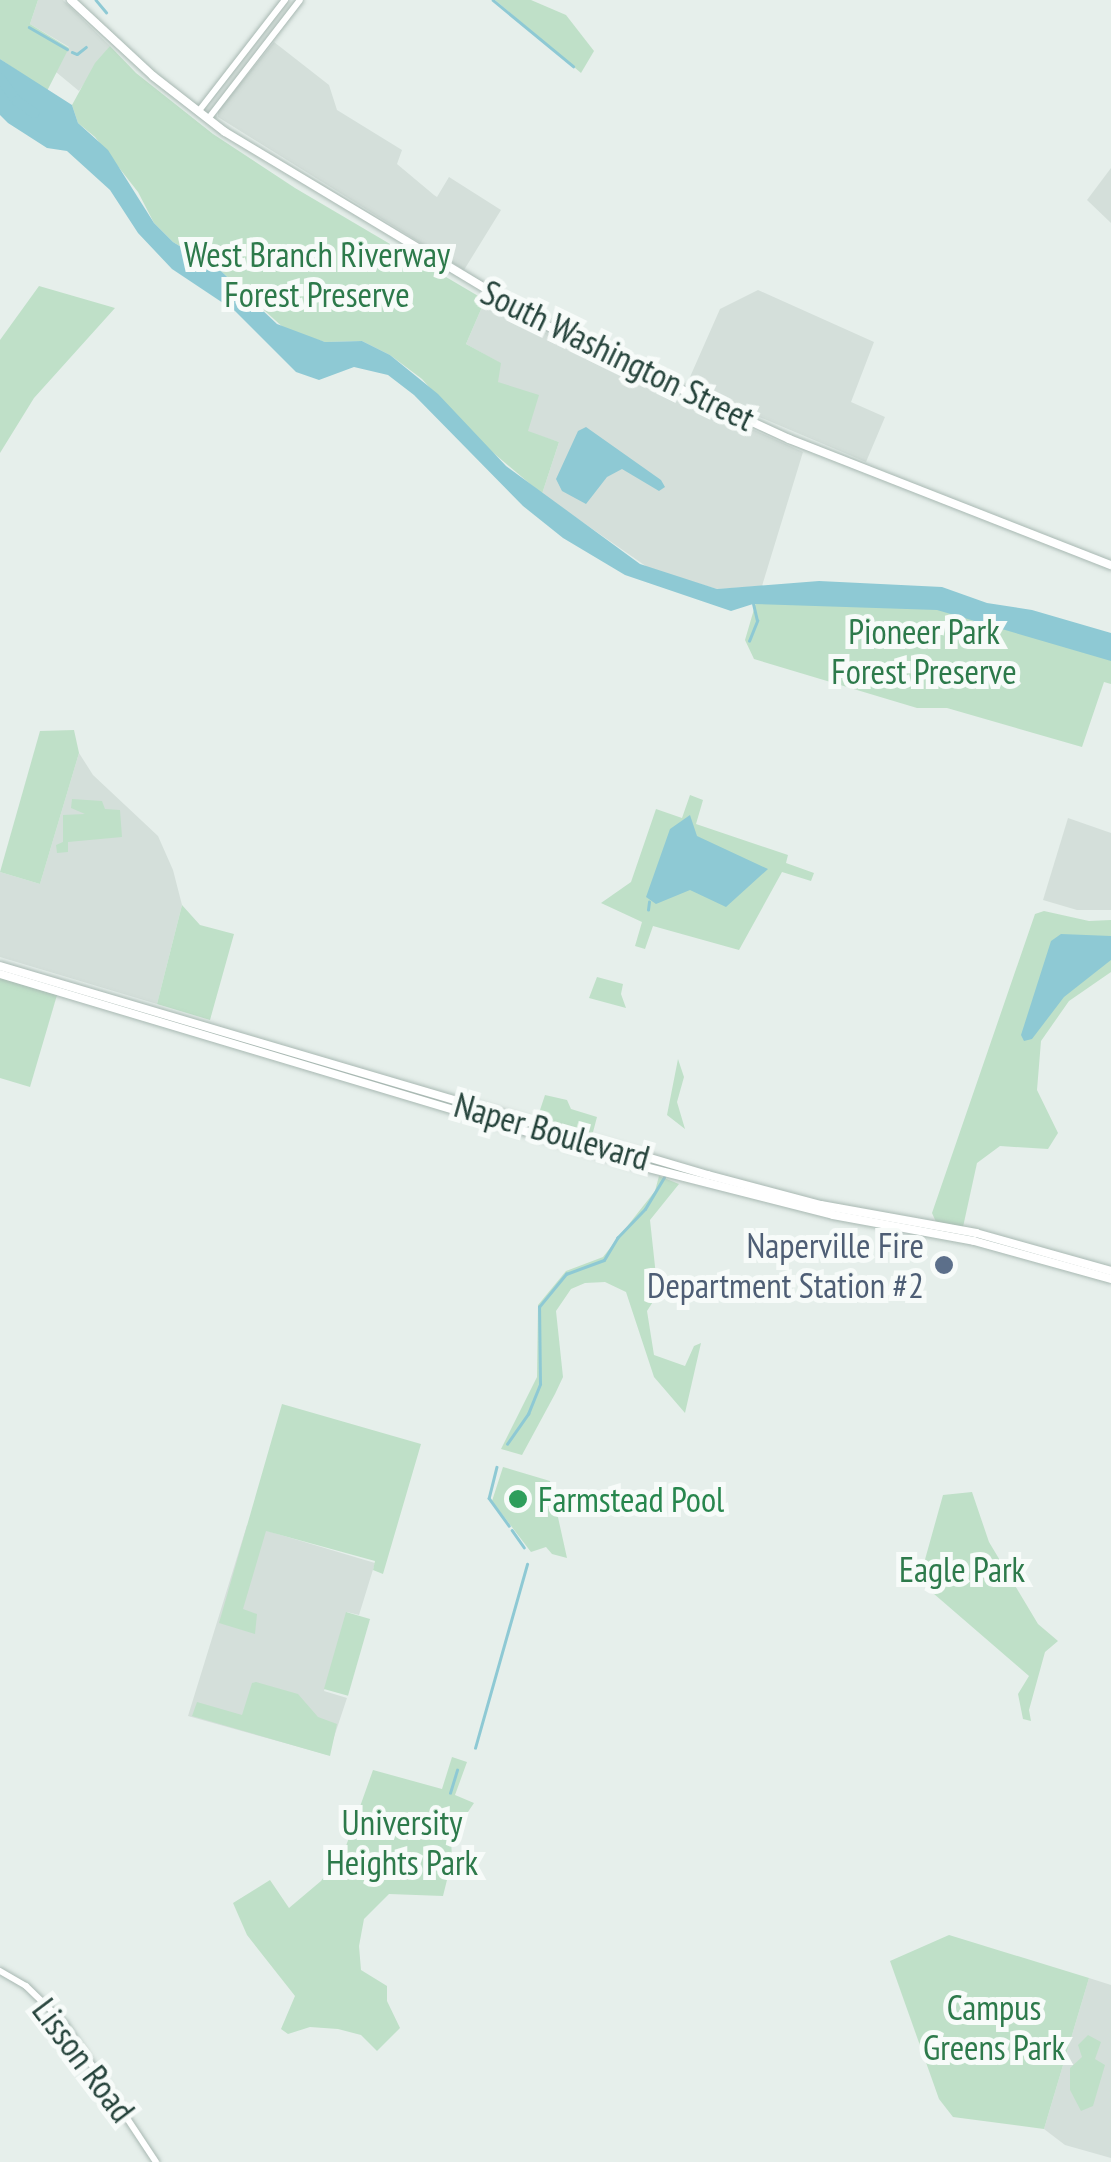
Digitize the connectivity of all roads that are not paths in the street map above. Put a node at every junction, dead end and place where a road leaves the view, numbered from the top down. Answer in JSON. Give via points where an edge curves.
{"nodes":[{"id":1,"x":71,"y":0,"type":"edge"},
{"id":2,"x":285,"y":0,"type":"edge"},
{"id":3,"x":300,"y":0,"type":"edge"},
{"id":4,"x":198,"y":112,"type":"junction"},
{"id":5,"x":208,"y":119,"type":"junction"},
{"id":6,"x":1111,"y":565,"type":"edge"},
{"id":7,"x":0,"y":966,"type":"edge"},
{"id":8,"x":0,"y":974,"type":"edge"},
{"id":9,"x":1111,"y":1275,"type":"edge"},
{"id":10,"x":0,"y":1971,"type":"edge"},
{"id":11,"x":156,"y":2162,"type":"edge"}],
"edges":[{"from":1,"to":4,"type":"main road","name":"South Washington Street"},
{"from":2,"to":4,"type":"street"},
{"from":3,"to":5,"type":"street"},
{"from":4,"to":5,"type":"main road","name":"South Washington Street"},
{"from":5,"to":6,"type":"main road","name":"South Washington Street","via":[[585,347],[789,439]]},
{"from":7,"to":9,"type":"main road","name":"Naper Boulevard","via":[[671,1166],[822,1205],[976,1233]]},
{"from":8,"to":9,"type":"main road","name":"Naper Boulevard","via":[[641,1166]]},
{"from":10,"to":11,"type":"street","name":"Lisson Road","via":[[64,2023]]}]}
